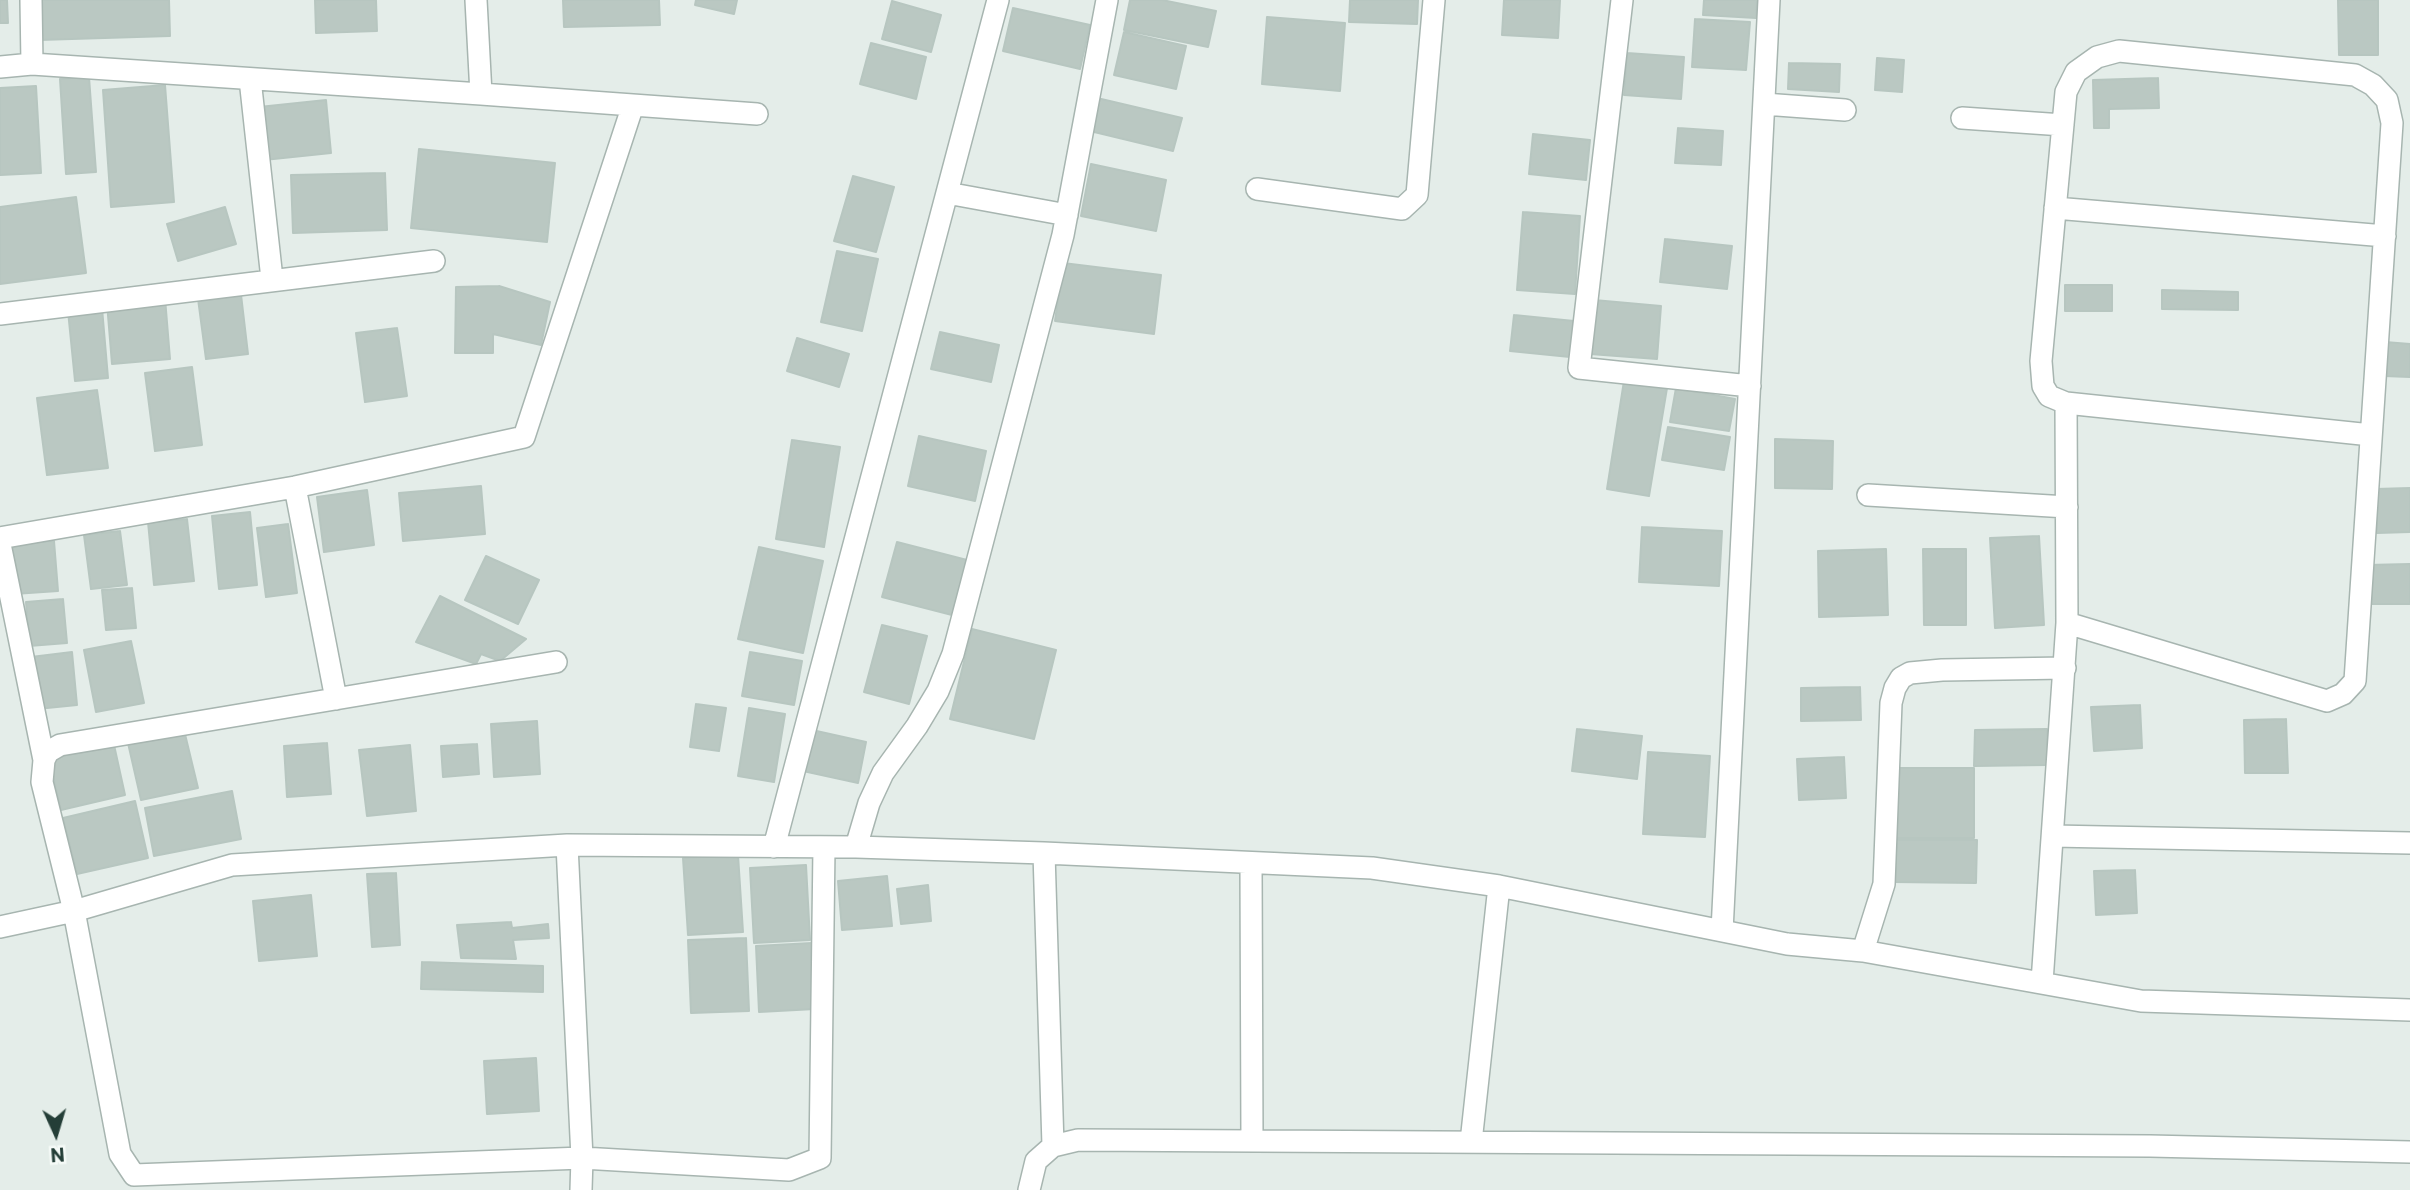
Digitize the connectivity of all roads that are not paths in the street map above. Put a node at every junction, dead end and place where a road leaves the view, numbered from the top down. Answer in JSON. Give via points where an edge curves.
{"nodes":[{"id":1,"x":31,"y":0,"type":"edge"},
{"id":2,"x":475,"y":0,"type":"edge"},
{"id":3,"x":998,"y":0,"type":"edge"},
{"id":4,"x":1107,"y":0,"type":"edge"},
{"id":5,"x":1434,"y":0,"type":"edge"},
{"id":6,"x":1622,"y":0,"type":"edge"},
{"id":7,"x":1769,"y":0,"type":"edge"},
{"id":8,"x":32,"y":64,"type":"junction"},
{"id":9,"x":0,"y":67,"type":"edge"},
{"id":10,"x":250,"y":79,"type":"junction"},
{"id":11,"x":481,"y":94,"type":"junction"},
{"id":12,"x":1764,"y":104,"type":"junction"},
{"id":13,"x":633,"y":105,"type":"junction"},
{"id":14,"x":1845,"y":110,"type":"dead end"},
{"id":15,"x":758,"y":114,"type":"dead end"},
{"id":16,"x":1962,"y":118,"type":"dead end"},
{"id":17,"x":2063,"y":125,"type":"junction"},
{"id":18,"x":1257,"y":189,"type":"dead end"},
{"id":19,"x":947,"y":193,"type":"junction"},
{"id":20,"x":2055,"y":208,"type":"junction"},
{"id":21,"x":1067,"y":215,"type":"junction"},
{"id":22,"x":2385,"y":236,"type":"junction"},
{"id":23,"x":434,"y":261,"type":"dead end"},
{"id":24,"x":272,"y":279,"type":"junction"},
{"id":25,"x":0,"y":314,"type":"edge"},
{"id":26,"x":1750,"y":386,"type":"junction"},
{"id":27,"x":2066,"y":402,"type":"junction"},
{"id":28,"x":2371,"y":435,"type":"junction"},
{"id":29,"x":295,"y":487,"type":"junction"},
{"id":30,"x":1868,"y":495,"type":"dead end"},
{"id":31,"x":2067,"y":507,"type":"junction"},
{"id":32,"x":0,"y":538,"type":"edge"},
{"id":33,"x":0,"y":544,"type":"edge"},
{"id":34,"x":2067,"y":623,"type":"junction"},
{"id":35,"x":556,"y":662,"type":"dead end"},
{"id":36,"x":2065,"y":668,"type":"junction"},
{"id":37,"x":336,"y":699,"type":"junction"},
{"id":38,"x":44,"y":760,"type":"junction"},
{"id":39,"x":2053,"y":836,"type":"junction"},
{"id":40,"x":2410,"y":843,"type":"edge"},
{"id":41,"x":567,"y":845,"type":"junction"},
{"id":42,"x":774,"y":847,"type":"junction"},
{"id":43,"x":824,"y":847,"type":"junction"},
{"id":44,"x":856,"y":847,"type":"junction"},
{"id":45,"x":1044,"y":853,"type":"junction"},
{"id":46,"x":1251,"y":863,"type":"junction"},
{"id":47,"x":1499,"y":886,"type":"junction"},
{"id":48,"x":74,"y":911,"type":"junction"},
{"id":49,"x":0,"y":927,"type":"edge"},
{"id":50,"x":1722,"y":931,"type":"junction"},
{"id":51,"x":1863,"y":951,"type":"junction"},
{"id":52,"x":2042,"y":982,"type":"junction"},
{"id":53,"x":2410,"y":1010,"type":"edge"},
{"id":54,"x":1252,"y":1141,"type":"junction"},
{"id":55,"x":1471,"y":1142,"type":"junction"},
{"id":56,"x":1053,"y":1146,"type":"junction"},
{"id":57,"x":2410,"y":1153,"type":"edge"},
{"id":58,"x":582,"y":1158,"type":"junction"},
{"id":59,"x":581,"y":1190,"type":"edge"},
{"id":60,"x":1029,"y":1190,"type":"edge"}],
"edges":[{"from":1,"to":8,"type":"street"},
{"from":2,"to":11,"type":"street"},
{"from":3,"to":19,"type":"street"},
{"from":4,"to":21,"type":"street"},
{"from":5,"to":18,"type":"street","via":[[1417,195],[1402,209]]},
{"from":6,"to":26,"type":"street","via":[[1579,368]]},
{"from":7,"to":12,"type":"street"},
{"from":8,"to":9,"type":"street"},
{"from":8,"to":10,"type":"street"},
{"from":10,"to":11,"type":"street"},
{"from":10,"to":24,"type":"street"},
{"from":11,"to":13,"type":"street"},
{"from":12,"to":14,"type":"street"},
{"from":12,"to":26,"type":"street"},
{"from":13,"to":15,"type":"street"},
{"from":13,"to":29,"type":"street","via":[[524,438]]},
{"from":16,"to":17,"type":"street"},
{"from":17,"to":20,"type":"street"},
{"from":17,"to":22,"type":"street","via":[[2066,92],[2076,72],[2097,57],[2119,51],[2355,75],[2387,100],[2392,123]]},
{"from":19,"to":21,"type":"street"},
{"from":19,"to":42,"type":"street"},
{"from":20,"to":22,"type":"street"},
{"from":20,"to":27,"type":"street","via":[[2041,360],[2043,386],[2049,397]]},
{"from":21,"to":44,"type":"street","via":[[953,654],[938,691],[883,773]]},
{"from":22,"to":28,"type":"street"},
{"from":23,"to":24,"type":"street"},
{"from":24,"to":25,"type":"street"},
{"from":26,"to":50,"type":"street"},
{"from":27,"to":28,"type":"street"},
{"from":27,"to":31,"type":"street"},
{"from":28,"to":34,"type":"street","via":[[2355,681],[2343,694],[2327,701]]},
{"from":29,"to":32,"type":"street"},
{"from":29,"to":37,"type":"street"},
{"from":30,"to":31,"type":"street"},
{"from":31,"to":34,"type":"street"},
{"from":33,"to":38,"type":"street"},
{"from":34,"to":36,"type":"street"},
{"from":35,"to":37,"type":"street"},
{"from":36,"to":39,"type":"street"},
{"from":36,"to":51,"type":"street","via":[[1942,670],[1901,678],[1891,703],[1884,884]]},
{"from":37,"to":38,"type":"street","via":[[60,745]]},
{"from":38,"to":48,"type":"street","via":[[43,782]]},
{"from":39,"to":40,"type":"street"},
{"from":39,"to":52,"type":"street"},
{"from":41,"to":42,"type":"street"},
{"from":41,"to":48,"type":"street","via":[[232,865]]},
{"from":41,"to":58,"type":"street"},
{"from":42,"to":43,"type":"street"},
{"from":43,"to":44,"type":"street"},
{"from":43,"to":58,"type":"street","via":[[820,1158],[789,1170]]},
{"from":44,"to":45,"type":"street"},
{"from":45,"to":46,"type":"street"},
{"from":45,"to":56,"type":"street"},
{"from":46,"to":47,"type":"street","via":[[1372,868]]},
{"from":46,"to":54,"type":"street"},
{"from":47,"to":50,"type":"street"},
{"from":47,"to":55,"type":"street"},
{"from":48,"to":49,"type":"street"},
{"from":48,"to":58,"type":"street","via":[[120,1154],[134,1175]]},
{"from":50,"to":51,"type":"street","via":[[1787,944]]},
{"from":51,"to":52,"type":"street"},
{"from":52,"to":53,"type":"street","via":[[2141,1001]]},
{"from":54,"to":55,"type":"street"},
{"from":54,"to":56,"type":"street","via":[[1078,1140]]},
{"from":55,"to":57,"type":"street","via":[[2150,1146]]},
{"from":56,"to":60,"type":"street","via":[[1036,1161]]},
{"from":58,"to":59,"type":"street"}]}
